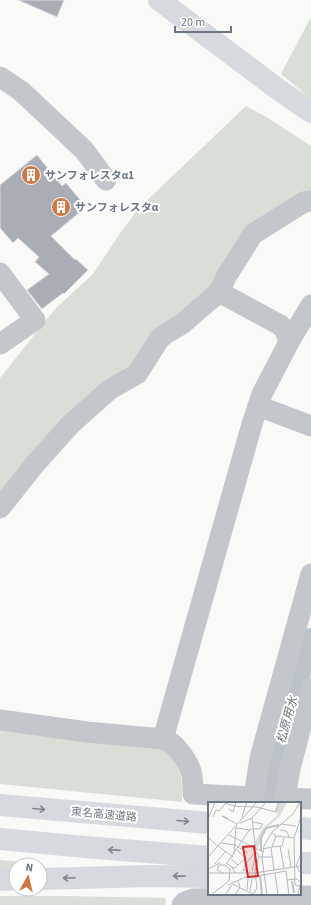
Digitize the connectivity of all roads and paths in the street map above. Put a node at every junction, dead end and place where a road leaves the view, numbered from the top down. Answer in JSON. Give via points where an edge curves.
{"nodes":[{"id":1,"x":158,"y":0,"type":"edge"},
{"id":2,"x":0,"y":77,"type":"edge"},
{"id":3,"x":311,"y":112,"type":"edge"},
{"id":4,"x":106,"y":180,"type":"dead end"},
{"id":5,"x":311,"y":201,"type":"edge"},
{"id":6,"x":0,"y":273,"type":"edge"},
{"id":7,"x":219,"y":292,"type":"junction"},
{"id":8,"x":311,"y":305,"type":"edge"},
{"id":9,"x":289,"y":342,"type":"junction"},
{"id":10,"x":0,"y":344,"type":"edge"},
{"id":11,"x":258,"y":406,"type":"junction"},
{"id":12,"x":311,"y":426,"type":"edge"},
{"id":13,"x":0,"y":508,"type":"edge"},
{"id":14,"x":311,"y":574,"type":"edge"},
{"id":15,"x":311,"y":688,"type":"edge"},
{"id":16,"x":0,"y":720,"type":"edge"},
{"id":17,"x":163,"y":738,"type":"junction"},
{"id":18,"x":311,"y":799,"type":"edge"},
{"id":19,"x":253,"y":800,"type":"edge"},
{"id":20,"x":284,"y":801,"type":"edge"},
{"id":21,"x":0,"y":805,"type":"edge"},
{"id":22,"x":208,"y":823,"type":"edge"},
{"id":23,"x":301,"y":828,"type":"edge"},
{"id":24,"x":311,"y":829,"type":"edge"},
{"id":25,"x":0,"y":839,"type":"edge"},
{"id":26,"x":208,"y":857,"type":"edge"},
{"id":27,"x":208,"y":877,"type":"edge"},
{"id":28,"x":48,"y":879,"type":"edge"},
{"id":29,"x":311,"y":896,"type":"edge"},
{"id":30,"x":278,"y":898,"type":"edge"},
{"id":31,"x":246,"y":899,"type":"edge"},
{"id":32,"x":182,"y":905,"type":"edge"}],
"edges":[{"from":1,"to":3,"type":"main road"},
{"from":2,"to":4,"type":"street","via":[[21,91],[84,150]]},
{"from":5,"to":7,"type":"street","via":[[304,202],[253,234]]},
{"from":6,"to":10,"type":"street","via":[[35,320]]},
{"from":7,"to":9,"type":"street","via":[[280,325],[285,330]]},
{"from":7,"to":13,"type":"street","via":[[182,324],[160,338],[137,374],[109,390],[70,425]]},
{"from":8,"to":9,"type":"street"},
{"from":9,"to":11,"type":"street"},
{"from":11,"to":12,"type":"street"},
{"from":11,"to":17,"type":"street"},
{"from":14,"to":19,"type":"street","via":[[260,758]]},
{"from":15,"to":20,"type":"street"},
{"from":16,"to":17,"type":"street","via":[[87,732]]},
{"from":17,"to":19,"type":"street","via":[[169,740],[188,762],[193,778],[193,794]]},
{"from":18,"to":20,"type":"street"},
{"from":21,"to":22,"type":"main road","name":"東名高速道路","one_way":true},
{"from":23,"to":24,"type":"main road"},
{"from":26,"to":25,"type":"main road","one_way":true},
{"from":27,"to":28,"type":"main road","one_way":true},
{"from":29,"to":30,"type":"street"},
{"from":30,"to":31,"type":"street"},
{"from":31,"to":32,"type":"street","via":[[193,899]]}]}
